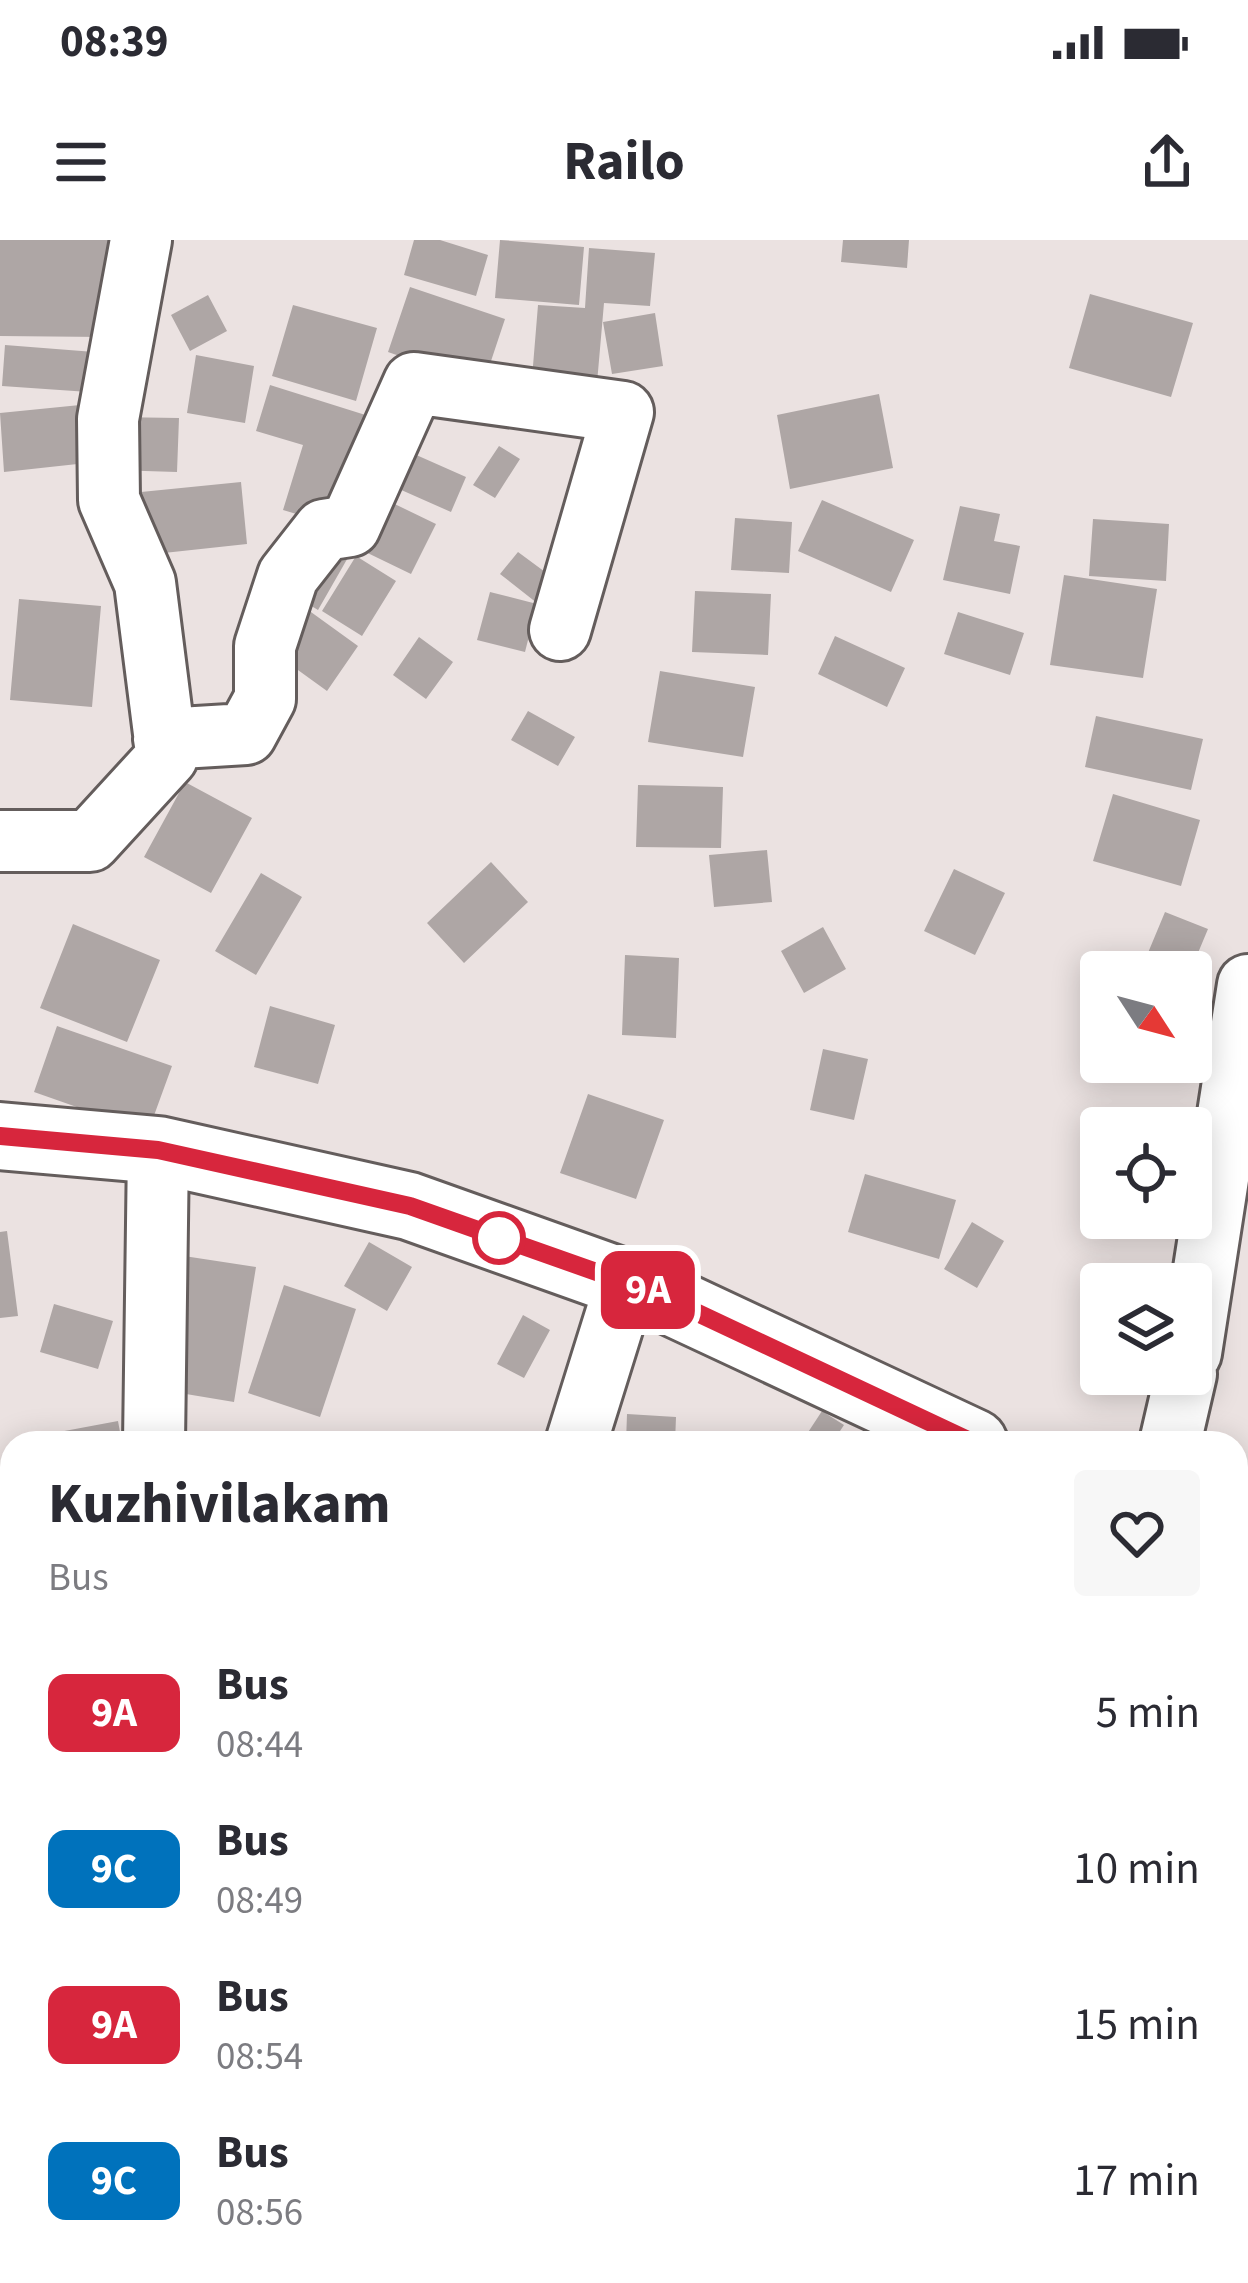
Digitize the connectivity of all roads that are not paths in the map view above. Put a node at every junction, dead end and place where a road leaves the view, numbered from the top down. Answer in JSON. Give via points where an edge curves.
{"nodes":[{"id":1,"x":141,"y":240,"type":"edge"},
{"id":2,"x":560,"y":630,"type":"dead end"},
{"id":3,"x":164,"y":739,"type":"junction"},
{"id":4,"x":0,"y":841,"type":"edge"},
{"id":5,"x":1248,"y":986,"type":"edge"},
{"id":6,"x":0,"y":1136,"type":"edge"},
{"id":7,"x":158,"y":1150,"type":"junction"},
{"id":8,"x":626,"y":1282,"type":"junction"},
{"id":9,"x":1212,"y":1291,"type":"edge"},
{"id":10,"x":1187,"y":1395,"type":"edge"},
{"id":11,"x":154,"y":1431,"type":"edge"},
{"id":12,"x":580,"y":1431,"type":"edge"},
{"id":13,"x":948,"y":1431,"type":"edge"},
{"id":14,"x":1174,"y":1431,"type":"edge"}],
"edges":[{"from":1,"to":3,"type":"street","via":[[108,419],[109,500],[145,583]]},
{"from":2,"to":3,"type":"street","via":[[623,412],[414,382],[350,526],[324,530],[288,576],[265,646],[265,699],[246,734]]},
{"from":3,"to":4,"type":"street","via":[[167,758],[90,842]]},
{"from":5,"to":9,"type":"street"},
{"from":6,"to":7,"type":"main road"},
{"from":7,"to":8,"type":"main road","via":[[410,1206]]},
{"from":7,"to":11,"type":"street"},
{"from":8,"to":12,"type":"street"},
{"from":8,"to":13,"type":"main road"},
{"from":10,"to":14,"type":"street"}]}
